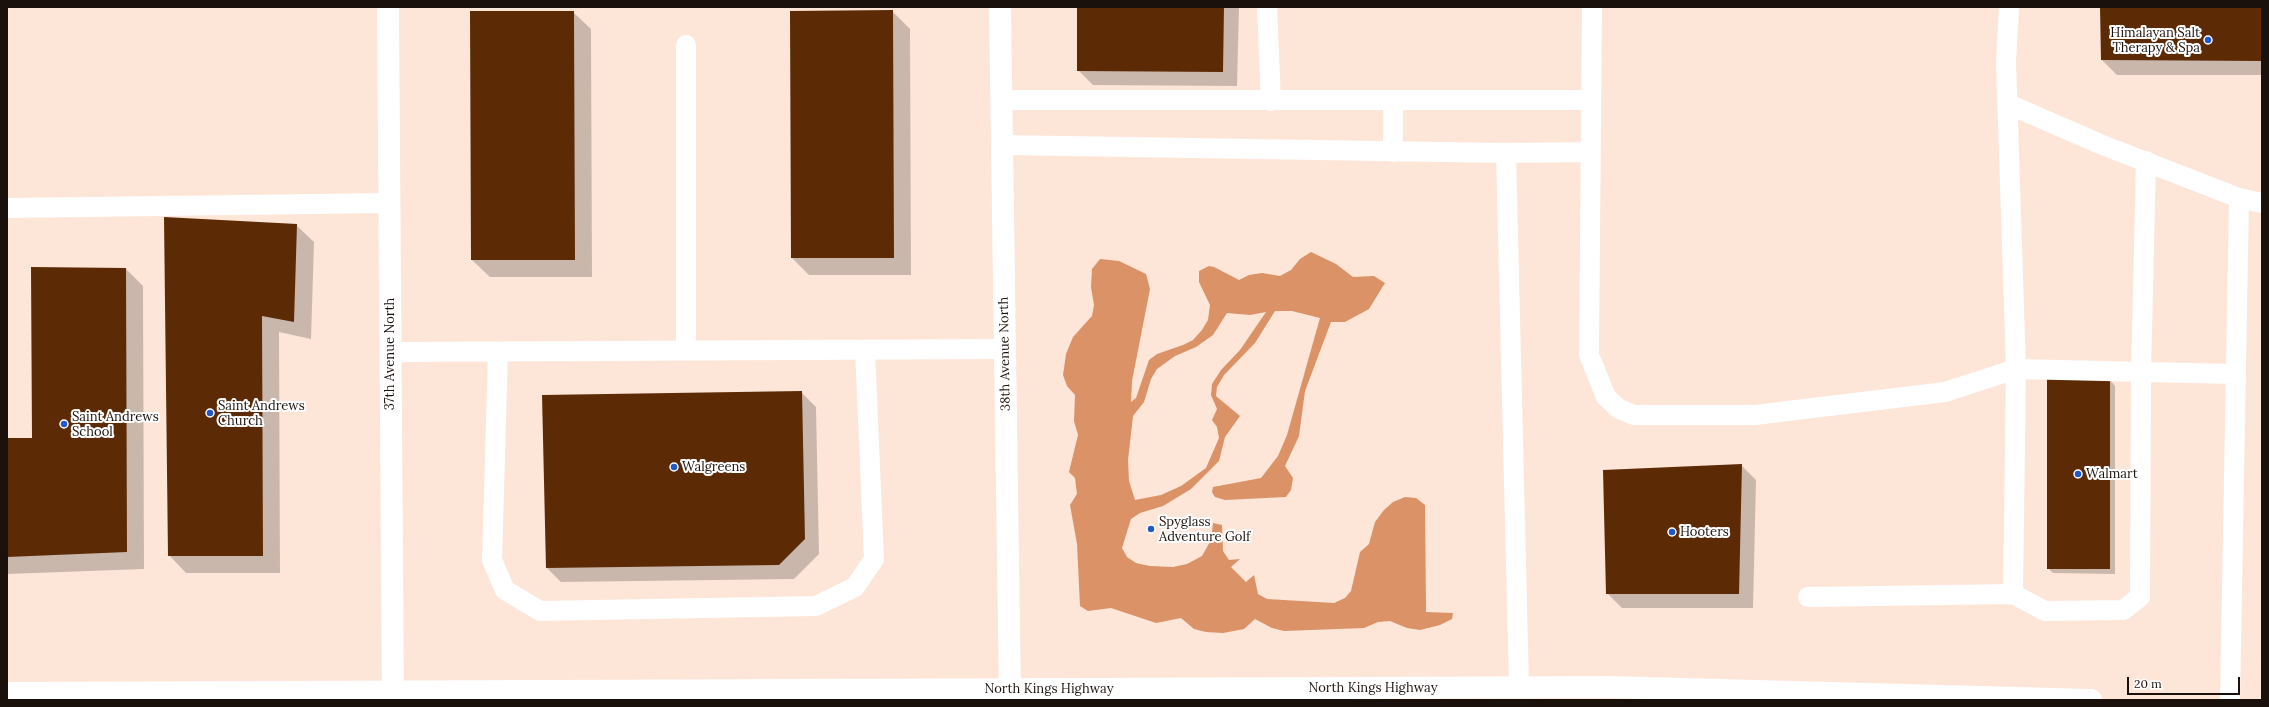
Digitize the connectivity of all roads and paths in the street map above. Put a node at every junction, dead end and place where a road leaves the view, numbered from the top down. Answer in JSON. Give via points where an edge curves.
{"nodes":[{"id":1,"x":388,"y":7,"type":"edge"},
{"id":2,"x":1000,"y":7,"type":"edge"},
{"id":3,"x":1267,"y":7,"type":"edge"},
{"id":4,"x":1592,"y":7,"type":"edge"},
{"id":5,"x":2009,"y":7,"type":"edge"},
{"id":6,"x":686,"y":45,"type":"dead end"},
{"id":7,"x":1001,"y":100,"type":"junction"},
{"id":8,"x":1393,"y":100,"type":"junction"},
{"id":9,"x":1591,"y":100,"type":"junction"},
{"id":10,"x":1271,"y":101,"type":"junction"},
{"id":11,"x":2008,"y":104,"type":"junction"},
{"id":12,"x":1002,"y":145,"type":"junction"},
{"id":13,"x":1393,"y":152,"type":"junction"},
{"id":14,"x":1591,"y":152,"type":"junction"},
{"id":15,"x":1506,"y":153,"type":"junction"},
{"id":16,"x":2146,"y":161,"type":"junction"},
{"id":17,"x":2239,"y":198,"type":"junction"},
{"id":18,"x":389,"y":203,"type":"junction"},
{"id":19,"x":2262,"y":203,"type":"edge"},
{"id":20,"x":7,"y":208,"type":"edge"},
{"id":21,"x":1005,"y":349,"type":"junction"},
{"id":22,"x":686,"y":350,"type":"junction"},
{"id":23,"x":865,"y":350,"type":"junction"},
{"id":24,"x":390,"y":352,"type":"junction"},
{"id":25,"x":498,"y":352,"type":"junction"},
{"id":26,"x":2016,"y":369,"type":"junction"},
{"id":27,"x":2141,"y":372,"type":"junction"},
{"id":28,"x":2235,"y":374,"type":"junction"},
{"id":29,"x":2013,"y":594,"type":"junction"},
{"id":30,"x":1808,"y":597,"type":"dead end"},
{"id":31,"x":1519,"y":687,"type":"junction"},
{"id":32,"x":7,"y":694,"type":"edge"},
{"id":33,"x":1010,"y":694,"type":"edge"},
{"id":34,"x":1608,"y":694,"type":"edge"},
{"id":35,"x":393,"y":696,"type":"edge"},
{"id":36,"x":2091,"y":700,"type":"edge"},
{"id":37,"x":2230,"y":700,"type":"edge"}],
"edges":[{"from":1,"to":18,"type":"main road","name":"37th Avenue North"},
{"from":2,"to":7,"type":"main road","name":"38th Avenue North"},
{"from":3,"to":10,"type":"lane"},
{"from":4,"to":9,"type":"lane"},
{"from":5,"to":11,"type":"lane","via":[[2006,61]]},
{"from":6,"to":22,"type":"lane"},
{"from":7,"to":10,"type":"lane"},
{"from":7,"to":12,"type":"main road","name":"38th Avenue North"},
{"from":8,"to":9,"type":"lane"},
{"from":8,"to":10,"type":"lane"},
{"from":8,"to":13,"type":"lane"},
{"from":9,"to":14,"type":"lane"},
{"from":11,"to":16,"type":"lane"},
{"from":11,"to":26,"type":"lane"},
{"from":12,"to":13,"type":"lane"},
{"from":12,"to":21,"type":"main road","name":"38th Avenue North"},
{"from":13,"to":15,"type":"lane"},
{"from":14,"to":15,"type":"lane"},
{"from":14,"to":26,"type":"lane","via":[[1589,354],[1606,397],[1619,408],[1634,415],[1755,415],[1945,392]]},
{"from":15,"to":31,"type":"lane"},
{"from":16,"to":17,"type":"lane"},
{"from":16,"to":27,"type":"lane"},
{"from":17,"to":19,"type":"lane"},
{"from":17,"to":28,"type":"lane"},
{"from":18,"to":20,"type":"lane"},
{"from":18,"to":24,"type":"main road","name":"37th Avenue North"},
{"from":21,"to":23,"type":"lane"},
{"from":21,"to":33,"type":"main road","name":"38th Avenue North"},
{"from":22,"to":23,"type":"lane"},
{"from":22,"to":25,"type":"lane"},
{"from":23,"to":25,"type":"lane","via":[[874,559],[855,587],[816,606],[540,611],[504,590],[492,560]]},
{"from":24,"to":25,"type":"lane"},
{"from":24,"to":35,"type":"main road","name":"37th Avenue North"},
{"from":26,"to":27,"type":"lane"},
{"from":26,"to":29,"type":"lane"},
{"from":27,"to":28,"type":"lane"},
{"from":27,"to":29,"type":"lane","via":[[2140,597],[2123,610],[2045,611]]},
{"from":28,"to":37,"type":"lane"},
{"from":29,"to":30,"type":"lane"},
{"from":31,"to":33,"type":"main road","name":"North Kings Highway"},
{"from":31,"to":34,"type":"main road","name":"North Kings Highway"},
{"from":32,"to":35,"type":"main road","name":"North Kings Highway"},
{"from":33,"to":35,"type":"main road","name":"North Kings Highway"},
{"from":34,"to":36,"type":"main road","name":"North Kings Highway"}]}
